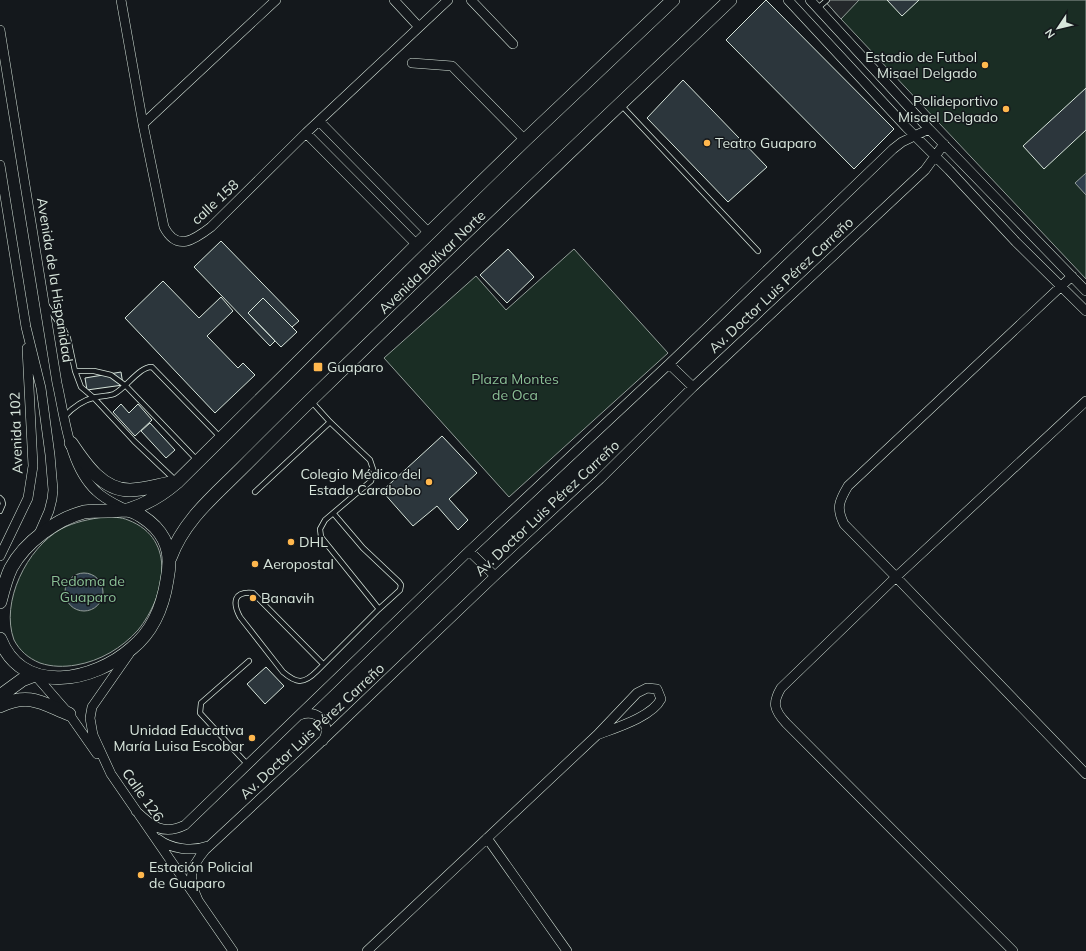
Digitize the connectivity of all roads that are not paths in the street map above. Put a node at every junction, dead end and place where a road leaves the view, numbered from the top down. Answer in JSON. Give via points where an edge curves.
{"nodes":[{"id":1,"x":121,"y":0,"type":"edge"},
{"id":2,"x":276,"y":0,"type":"edge"},
{"id":3,"x":394,"y":0,"type":"edge"},
{"id":4,"x":448,"y":0,"type":"edge"},
{"id":5,"x":471,"y":0,"type":"edge"},
{"id":6,"x":673,"y":0,"type":"edge"},
{"id":7,"x":730,"y":0,"type":"edge"},
{"id":8,"x":788,"y":0,"type":"edge"},
{"id":9,"x":810,"y":0,"type":"edge"},
{"id":10,"x":827,"y":0,"type":"edge"},
{"id":11,"x":817,"y":8,"type":"junction"},
{"id":12,"x":419,"y":27,"type":"junction"},
{"id":13,"x":0,"y":30,"type":"edge"},
{"id":14,"x":513,"y":44,"type":"dead end"},
{"id":15,"x":412,"y":63,"type":"dead end"},
{"id":16,"x":621,"y":104,"type":"junction"},
{"id":17,"x":319,"y":121,"type":"junction"},
{"id":18,"x":142,"y":124,"type":"junction"},
{"id":19,"x":929,"y":128,"type":"junction"},
{"id":20,"x":306,"y":133,"type":"junction"},
{"id":21,"x":915,"y":135,"type":"junction"},
{"id":22,"x":525,"y":140,"type":"junction"},
{"id":23,"x":944,"y":144,"type":"junction"},
{"id":24,"x":935,"y":157,"type":"junction"},
{"id":25,"x":0,"y":165,"type":"edge"},
{"id":26,"x":429,"y":233,"type":"junction"},
{"id":27,"x":416,"y":245,"type":"junction"},
{"id":28,"x":758,"y":250,"type":"dead end"},
{"id":29,"x":1072,"y":276,"type":"junction"},
{"id":30,"x":1061,"y":286,"type":"junction"},
{"id":31,"x":1086,"y":291,"type":"edge"},
{"id":32,"x":44,"y":299,"type":"junction"},
{"id":33,"x":1086,"y":311,"type":"edge"},
{"id":34,"x":26,"y":327,"type":"junction"},
{"id":35,"x":669,"y":364,"type":"junction"},
{"id":36,"x":75,"y":371,"type":"junction"},
{"id":37,"x":126,"y":386,"type":"junction"},
{"id":38,"x":693,"y":387,"type":"junction"},
{"id":39,"x":94,"y":398,"type":"junction"},
{"id":40,"x":311,"y":400,"type":"junction"},
{"id":41,"x":1086,"y":400,"type":"edge"},
{"id":42,"x":64,"y":417,"type":"junction"},
{"id":43,"x":330,"y":422,"type":"junction"},
{"id":44,"x":221,"y":438,"type":"junction"},
{"id":45,"x":71,"y":443,"type":"junction"},
{"id":46,"x":198,"y":461,"type":"junction"},
{"id":47,"x":177,"y":482,"type":"junction"},
{"id":48,"x":255,"y":492,"type":"dead end"},
{"id":49,"x":0,"y":498,"type":"edge"},
{"id":50,"x":128,"y":510,"type":"junction"},
{"id":51,"x":0,"y":512,"type":"edge"},
{"id":52,"x":334,"y":514,"type":"junction"},
{"id":53,"x":37,"y":537,"type":"junction"},
{"id":54,"x":469,"y":551,"type":"junction"},
{"id":55,"x":0,"y":556,"type":"edge"},
{"id":56,"x":170,"y":558,"type":"junction"},
{"id":57,"x":495,"y":576,"type":"junction"},
{"id":58,"x":896,"y":577,"type":"junction"},
{"id":59,"x":0,"y":602,"type":"edge"},
{"id":60,"x":379,"y":609,"type":"junction"},
{"id":61,"x":0,"y":640,"type":"edge"},
{"id":62,"x":133,"y":648,"type":"junction"},
{"id":63,"x":249,"y":661,"type":"dead end"},
{"id":64,"x":323,"y":664,"type":"junction"},
{"id":65,"x":35,"y":675,"type":"junction"},
{"id":66,"x":0,"y":696,"type":"edge"},
{"id":67,"x":0,"y":706,"type":"edge"},
{"id":68,"x":69,"y":714,"type":"junction"},
{"id":69,"x":300,"y":715,"type":"junction"},
{"id":70,"x":597,"y":735,"type":"junction"},
{"id":71,"x":320,"y":744,"type":"junction"},
{"id":72,"x":248,"y":765,"type":"junction"},
{"id":73,"x":1086,"y":773,"type":"edge"},
{"id":74,"x":112,"y":774,"type":"junction"},
{"id":75,"x":136,"y":811,"type":"junction"},
{"id":76,"x":152,"y":833,"type":"junction"},
{"id":77,"x":488,"y":838,"type":"junction"},
{"id":78,"x":210,"y":845,"type":"junction"},
{"id":79,"x":198,"y":900,"type":"junction"},
{"id":80,"x":233,"y":951,"type":"edge"},
{"id":81,"x":367,"y":951,"type":"edge"},
{"id":82,"x":567,"y":951,"type":"edge"},
{"id":83,"x":1013,"y":951,"type":"edge"}],
"edges":[{"from":1,"to":18,"type":"street","name":"calle 158"},
{"from":2,"to":18,"type":"street"},
{"from":3,"to":12,"type":"street"},
{"from":4,"to":12,"type":"street","name":"calle 158"},
{"from":5,"to":14,"type":"street"},
{"from":6,"to":22,"type":"main road","name":"Avenida Bolívar Norte"},
{"from":7,"to":16,"type":"main road","name":"Avenida Bolívar Norte"},
{"from":8,"to":21,"type":"street"},
{"from":9,"to":11,"type":"street"},
{"from":10,"to":11,"type":"lane"},
{"from":11,"to":19,"type":"street"},
{"from":12,"to":17,"type":"street","name":"calle 158"},
{"from":13,"to":32,"type":"street","name":"Avenida de la Hispanidad"},
{"from":15,"to":22,"type":"street","via":[[452,66]]},
{"from":16,"to":28,"type":"lane"},
{"from":16,"to":40,"type":"main road","name":"Avenida Bolívar Norte"},
{"from":17,"to":20,"type":"street","name":"calle 158"},
{"from":17,"to":26,"type":"street"},
{"from":18,"to":20,"type":"street","name":"calle 158","via":[[164,227],[170,236],[181,242],[188,242],[211,227]]},
{"from":19,"to":21,"type":"street","name":"Av. Doctor Luis Pérez Carreño"},
{"from":19,"to":23,"type":"street"},
{"from":20,"to":27,"type":"street"},
{"from":21,"to":24,"type":"street"},
{"from":21,"to":35,"type":"street","name":"Av. Doctor Luis Pérez Carreño","via":[[893,149]]},
{"from":22,"to":26,"type":"main road","name":"Avenida Bolívar Norte"},
{"from":23,"to":24,"type":"street","name":"Av. Doctor Luis Pérez Carreño"},
{"from":23,"to":29,"type":"street"},
{"from":24,"to":30,"type":"street"},
{"from":24,"to":38,"type":"street","name":"Av. Doctor Luis Pérez Carreño","via":[[925,170]]},
{"from":25,"to":34,"type":"street"},
{"from":26,"to":27,"type":"main road","name":"Avenida Bolívar Norte"},
{"from":27,"to":44,"type":"main road","name":"Avenida Bolívar Norte"},
{"from":29,"to":30,"type":"street"},
{"from":29,"to":31,"type":"street"},
{"from":30,"to":33,"type":"street"},
{"from":30,"to":58,"type":"street","via":[[848,486],[841,498],[839,516],[844,524]]},
{"from":32,"to":36,"type":"lane","via":[[68,338]]},
{"from":32,"to":42,"type":"street","name":"Avenida de la Hispanidad"},
{"from":34,"to":53,"type":"street","via":[[41,388],[53,490],[49,512]]},
{"from":34,"to":55,"type":"street","name":"Avenida 102","via":[[32,480],[28,498]]},
{"from":35,"to":38,"type":"street"},
{"from":35,"to":54,"type":"street","name":"Av. Doctor Luis Pérez Carreño"},
{"from":36,"to":37,"type":"lane","via":[[94,371],[111,375]]},
{"from":36,"to":39,"type":"lane","via":[[81,387]]},
{"from":37,"to":39,"type":"lane","via":[[113,394]]},
{"from":37,"to":44,"type":"lane","via":[[147,366],[152,367]]},
{"from":37,"to":46,"type":"lane"},
{"from":38,"to":57,"type":"street","name":"Av. Doctor Luis Pérez Carreño","via":[[600,479]]},
{"from":39,"to":42,"type":"lane","via":[[79,404]]},
{"from":39,"to":47,"type":"lane"},
{"from":40,"to":43,"type":"lane"},
{"from":40,"to":56,"type":"main road","name":"Avenida Bolívar Norte","via":[[200,511],[180,534]]},
{"from":41,"to":58,"type":"street"},
{"from":42,"to":45,"type":"street","name":"Avenida de la Hispanidad"},
{"from":43,"to":48,"type":"lane"},
{"from":43,"to":52,"type":"lane","via":[[370,460],[374,472],[371,481]]},
{"from":44,"to":46,"type":"main road","name":"Avenida Bolívar Norte"},
{"from":45,"to":47,"type":"main road","via":[[98,477],[120,489],[131,490]]},
{"from":45,"to":50,"type":"street","name":"Avenida de la Hispanidad","via":[[79,467],[96,492]]},
{"from":46,"to":47,"type":"main road","name":"Avenida Bolívar Norte"},
{"from":47,"to":50,"type":"main road","name":"Avenida Bolívar Norte","via":[[156,499]]},
{"from":49,"to":51,"type":"lane","via":[[3,504]]},
{"from":50,"to":53,"type":"main road","via":[[84,512],[62,521]]},
{"from":50,"to":56,"type":"main road","via":[[144,518],[162,535]]},
{"from":52,"to":60,"type":"lane","via":[[325,520],[320,528],[321,537]]},
{"from":52,"to":60,"type":"lane","via":[[401,586],[400,590]]},
{"from":53,"to":59,"type":"main road","via":[[12,566]]},
{"from":54,"to":57,"type":"street"},
{"from":54,"to":69,"type":"street","name":"Av. Doctor Luis Pérez Carreño"},
{"from":56,"to":62,"type":"main road","via":[[165,592],[157,615]]},
{"from":57,"to":71,"type":"street","name":"Av. Doctor Luis Pérez Carreño"},
{"from":58,"to":73,"type":"street"},
{"from":58,"to":83,"type":"street","via":[[781,688],[775,706],[779,716]]},
{"from":60,"to":64,"type":"lane"},
{"from":61,"to":65,"type":"main road","via":[[13,661]]},
{"from":62,"to":65,"type":"main road","via":[[103,668],[90,672],[45,678]]},
{"from":62,"to":74,"type":"street","name":"Calle 126","via":[[98,697],[92,707],[90,718],[93,735]]},
{"from":63,"to":72,"type":"lane","via":[[201,703],[200,707],[200,713]]},
{"from":64,"to":64,"type":"lane","via":[[309,679],[299,682],[292,680],[240,617],[235,600],[240,594],[253,593]]},
{"from":65,"to":66,"type":"main road","via":[[22,680]]},
{"from":65,"to":68,"type":"street"},
{"from":67,"to":68,"type":"main road","via":[[25,698]]},
{"from":68,"to":74,"type":"street"},
{"from":69,"to":71,"type":"street","via":[[311,713],[324,722],[326,734]]},
{"from":69,"to":72,"type":"street","name":"Av. Doctor Luis Pérez Carreño"},
{"from":70,"to":70,"type":"street","via":[[637,693],[647,688],[657,689],[661,699],[657,706]]},
{"from":70,"to":77,"type":"street"},
{"from":71,"to":78,"type":"street","name":"Av. Doctor Luis Pérez Carreño"},
{"from":72,"to":75,"type":"street","name":"Av. Doctor Luis Pérez Carreño","via":[[185,825],[175,830],[160,828],[148,822]]},
{"from":74,"to":75,"type":"street","name":"Calle 126"},
{"from":75,"to":76,"type":"street","name":"Calle 126"},
{"from":76,"to":78,"type":"street","via":[[159,840],[184,849],[200,849]]},
{"from":76,"to":79,"type":"street","name":"Calle 126"},
{"from":77,"to":81,"type":"street"},
{"from":77,"to":82,"type":"street"},
{"from":78,"to":79,"type":"street","name":"Av. Doctor Luis Pérez Carreño","via":[[196,861],[192,870],[192,886]]},
{"from":79,"to":80,"type":"street","name":"Calle 126"}]}
